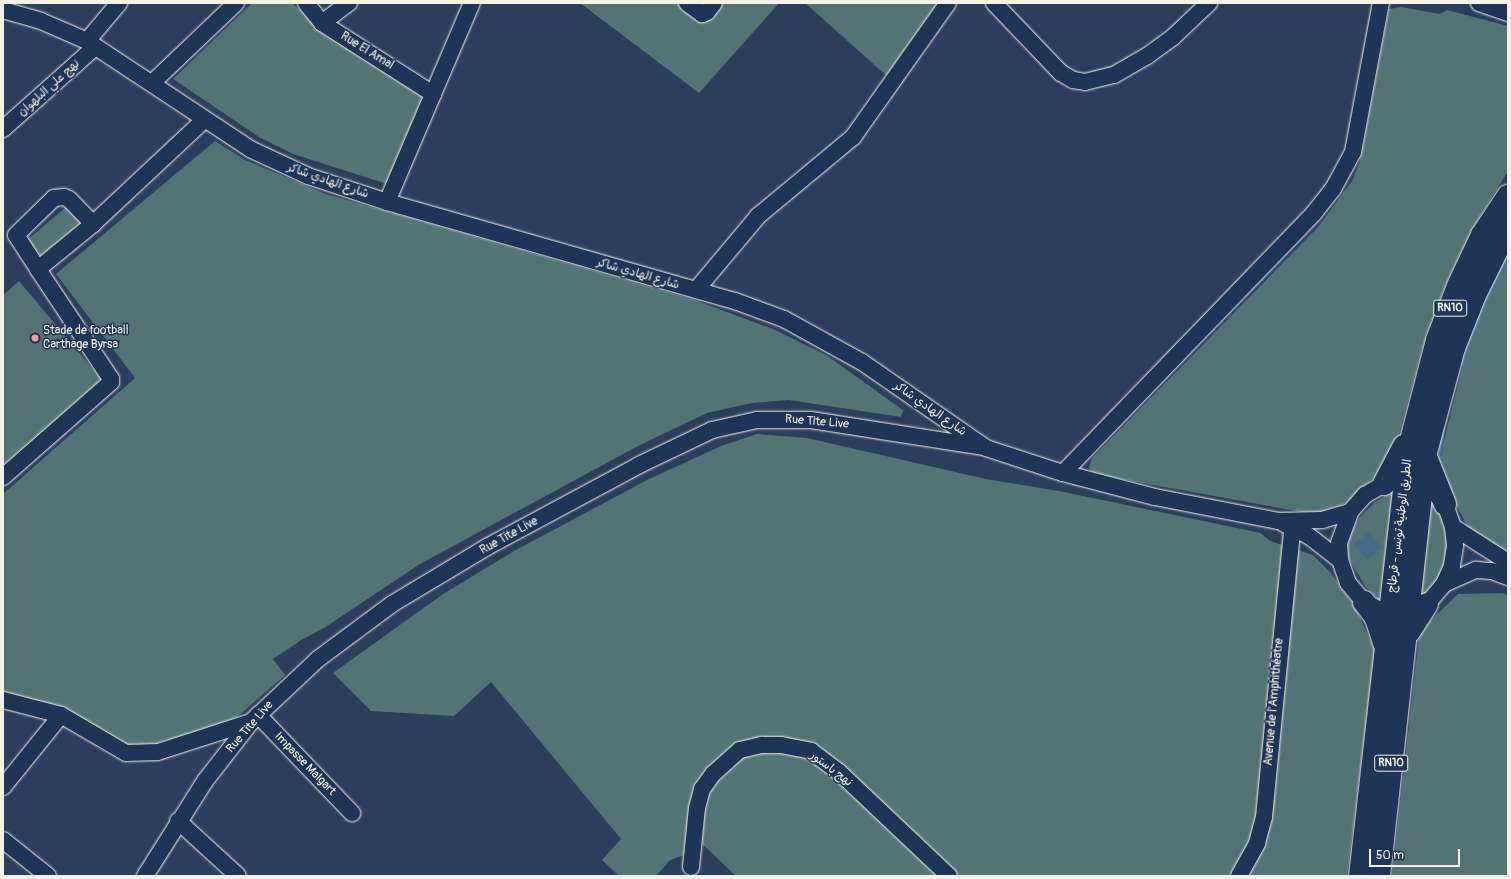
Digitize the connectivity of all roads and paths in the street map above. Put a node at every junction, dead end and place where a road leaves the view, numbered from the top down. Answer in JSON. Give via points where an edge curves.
{"nodes":[{"id":1,"x":119,"y":3,"type":"edge"},
{"id":2,"x":236,"y":3,"type":"edge"},
{"id":3,"x":306,"y":3,"type":"edge"},
{"id":4,"x":349,"y":3,"type":"edge"},
{"id":5,"x":472,"y":3,"type":"edge"},
{"id":6,"x":687,"y":3,"type":"edge"},
{"id":7,"x":714,"y":3,"type":"edge"},
{"id":8,"x":948,"y":3,"type":"edge"},
{"id":9,"x":994,"y":3,"type":"edge"},
{"id":10,"x":1209,"y":3,"type":"edge"},
{"id":11,"x":1381,"y":3,"type":"edge"},
{"id":12,"x":1479,"y":3,"type":"edge"},
{"id":13,"x":3,"y":10,"type":"edge"},
{"id":14,"x":1508,"y":13,"type":"edge"},
{"id":15,"x":322,"y":24,"type":"junction"},
{"id":16,"x":91,"y":44,"type":"junction"},
{"id":17,"x":152,"y":83,"type":"junction"},
{"id":18,"x":433,"y":94,"type":"junction"},
{"id":19,"x":204,"y":120,"type":"junction"},
{"id":20,"x":3,"y":129,"type":"edge"},
{"id":21,"x":1508,"y":196,"type":"edge"},
{"id":22,"x":387,"y":202,"type":"junction"},
{"id":23,"x":93,"y":224,"type":"junction"},
{"id":24,"x":1508,"y":228,"type":"edge"},
{"id":25,"x":38,"y":269,"type":"junction"},
{"id":26,"x":696,"y":290,"type":"junction"},
{"id":27,"x":1414,"y":429,"type":"junction"},
{"id":28,"x":986,"y":448,"type":"junction"},
{"id":29,"x":1425,"y":456,"type":"junction"},
{"id":30,"x":1063,"y":473,"type":"junction"},
{"id":31,"x":3,"y":477,"type":"edge"},
{"id":32,"x":1413,"y":478,"type":"junction"},
{"id":33,"x":1384,"y":484,"type":"junction"},
{"id":34,"x":1445,"y":504,"type":"junction"},
{"id":35,"x":1350,"y":512,"type":"junction"},
{"id":36,"x":1288,"y":524,"type":"junction"},
{"id":37,"x":1454,"y":527,"type":"junction"},
{"id":38,"x":1340,"y":560,"type":"junction"},
{"id":39,"x":1508,"y":562,"type":"edge"},
{"id":40,"x":1508,"y":577,"type":"edge"},
{"id":41,"x":1444,"y":584,"type":"junction"},
{"id":42,"x":1364,"y":602,"type":"junction"},
{"id":43,"x":1427,"y":604,"type":"junction"},
{"id":44,"x":1399,"y":615,"type":"junction"},
{"id":45,"x":1394,"y":651,"type":"junction"},
{"id":46,"x":3,"y":700,"type":"edge"},
{"id":47,"x":61,"y":715,"type":"junction"},
{"id":48,"x":254,"y":719,"type":"junction"},
{"id":49,"x":3,"y":787,"type":"edge"},
{"id":50,"x":352,"y":813,"type":"dead end"},
{"id":51,"x":178,"y":821,"type":"junction"},
{"id":52,"x":3,"y":840,"type":"edge"},
{"id":53,"x":690,"y":867,"type":"dead end"},
{"id":54,"x":48,"y":876,"type":"edge"},
{"id":55,"x":145,"y":876,"type":"edge"},
{"id":56,"x":238,"y":876,"type":"edge"},
{"id":57,"x":949,"y":876,"type":"edge"},
{"id":58,"x":1239,"y":876,"type":"edge"},
{"id":59,"x":1360,"y":876,"type":"edge"},
{"id":60,"x":1379,"y":876,"type":"edge"}],
"edges":[{"from":1,"to":16,"type":"street","name":"نهج علي البلهوان"},
{"from":2,"to":17,"type":"street"},
{"from":3,"to":15,"type":"street","name":"Rue El Amal"},
{"from":4,"to":15,"type":"street"},
{"from":5,"to":18,"type":"street"},
{"from":6,"to":7,"type":"street","via":[[702,14]]},
{"from":8,"to":26,"type":"street","via":[[853,137],[758,216]]},
{"from":9,"to":10,"type":"street","via":[[1062,72],[1073,80],[1085,82],[1114,75],[1147,56]]},
{"from":11,"to":30,"type":"street","via":[[1353,152],[1333,189],[1314,213]]},
{"from":12,"to":14,"type":"street"},
{"from":13,"to":16,"type":"street","name":"شارع الهادي شاكر","via":[[41,21]]},
{"from":15,"to":18,"type":"street","name":"Rue El Amal"},
{"from":16,"to":17,"type":"street","name":"شارع الهادي شاكر"},
{"from":16,"to":20,"type":"street","name":"نهج علي البلهوان"},
{"from":17,"to":19,"type":"street","name":"شارع الهادي شاكر"},
{"from":18,"to":22,"type":"street"},
{"from":19,"to":22,"type":"street","name":"شارع الهادي شاكر","via":[[250,149],[282,165]]},
{"from":19,"to":23,"type":"street"},
{"from":21,"to":27,"type":"highway","name":"الطريق الوطنية تونس - قرطاج","number":"RN10","via":[[1482,235],[1458,286],[1437,340]]},
{"from":22,"to":26,"type":"street","name":"شارع الهادي شاكر"},
{"from":23,"to":25,"type":"street"},
{"from":23,"to":25,"type":"street","via":[[64,196],[54,198],[16,235]]},
{"from":24,"to":29,"type":"highway","name":"الطريق الوطنية تونس - قرطاج","number":"RN10","via":[[1496,249],[1454,348]]},
{"from":25,"to":31,"type":"street","via":[[111,378],[111,382]]},
{"from":26,"to":28,"type":"street","name":"شارع الهادي شاكر","via":[[761,310],[803,328],[862,362]]},
{"from":27,"to":32,"type":"highway","name":"الطريق الوطنية تونس - قرطاج","number":"RN10"},
{"from":27,"to":33,"type":"highway"},
{"from":28,"to":30,"type":"street","name":"شارع الهادي شاكر"},
{"from":28,"to":48,"type":"street","name":"Rue Tite Live","via":[[853,426],[787,419],[757,420],[712,430],[639,465],[494,544],[392,604],[318,659]]},
{"from":29,"to":32,"type":"highway","name":"الطريق الوطنية تونس - قرطاج","number":"RN10"},
{"from":29,"to":34,"type":"highway"},
{"from":30,"to":36,"type":"street","name":"شارع الهادي شاكر","via":[[1155,497]]},
{"from":32,"to":33,"type":"street"},
{"from":32,"to":34,"type":"street","via":[[1434,489]]},
{"from":32,"to":44,"type":"highway","name":"الطريق الوطنية تونس - قرطاج","number":"RN10"},
{"from":33,"to":35,"type":"street","via":[[1365,495]]},
{"from":34,"to":37,"type":"street"},
{"from":35,"to":36,"type":"street","via":[[1322,520]]},
{"from":35,"to":38,"type":"street","via":[[1339,543]]},
{"from":36,"to":38,"type":"street","via":[[1309,536]]},
{"from":36,"to":58,"type":"street","name":"Avenue de l'Amphithéatre","via":[[1264,817],[1257,843]]},
{"from":37,"to":39,"type":"street"},
{"from":37,"to":41,"type":"street","via":[[1453,560]]},
{"from":38,"to":42,"type":"street","via":[[1348,583]]},
{"from":40,"to":41,"type":"street","via":[[1492,571],[1476,570]]},
{"from":41,"to":43,"type":"street"},
{"from":42,"to":44,"type":"street"},
{"from":42,"to":45,"type":"highway"},
{"from":43,"to":44,"type":"street"},
{"from":43,"to":45,"type":"highway"},
{"from":44,"to":45,"type":"highway","name":"الطريق الوطنية تونس - قرطاج","number":"RN10"},
{"from":45,"to":59,"type":"highway","name":"الطريق الوطنية تونس - قرطاج","number":"RN10"},
{"from":45,"to":60,"type":"highway","name":"الطريق الوطنية تونس - قرطاج","number":"RN10"},
{"from":46,"to":47,"type":"street"},
{"from":47,"to":48,"type":"street","via":[[126,754],[164,750]]},
{"from":47,"to":49,"type":"street"},
{"from":48,"to":50,"type":"street","name":"Impasse Malgart"},
{"from":48,"to":51,"type":"street","name":"Rue Tite Live","via":[[205,781]]},
{"from":51,"to":55,"type":"street","name":"Rue Tite Live"},
{"from":51,"to":56,"type":"street"},
{"from":52,"to":54,"type":"street"},
{"from":53,"to":57,"type":"street","name":"نهج باستور","via":[[697,808],[702,789],[713,774],[740,750],[762,745],[781,745],[810,751],[839,772]]}]}
